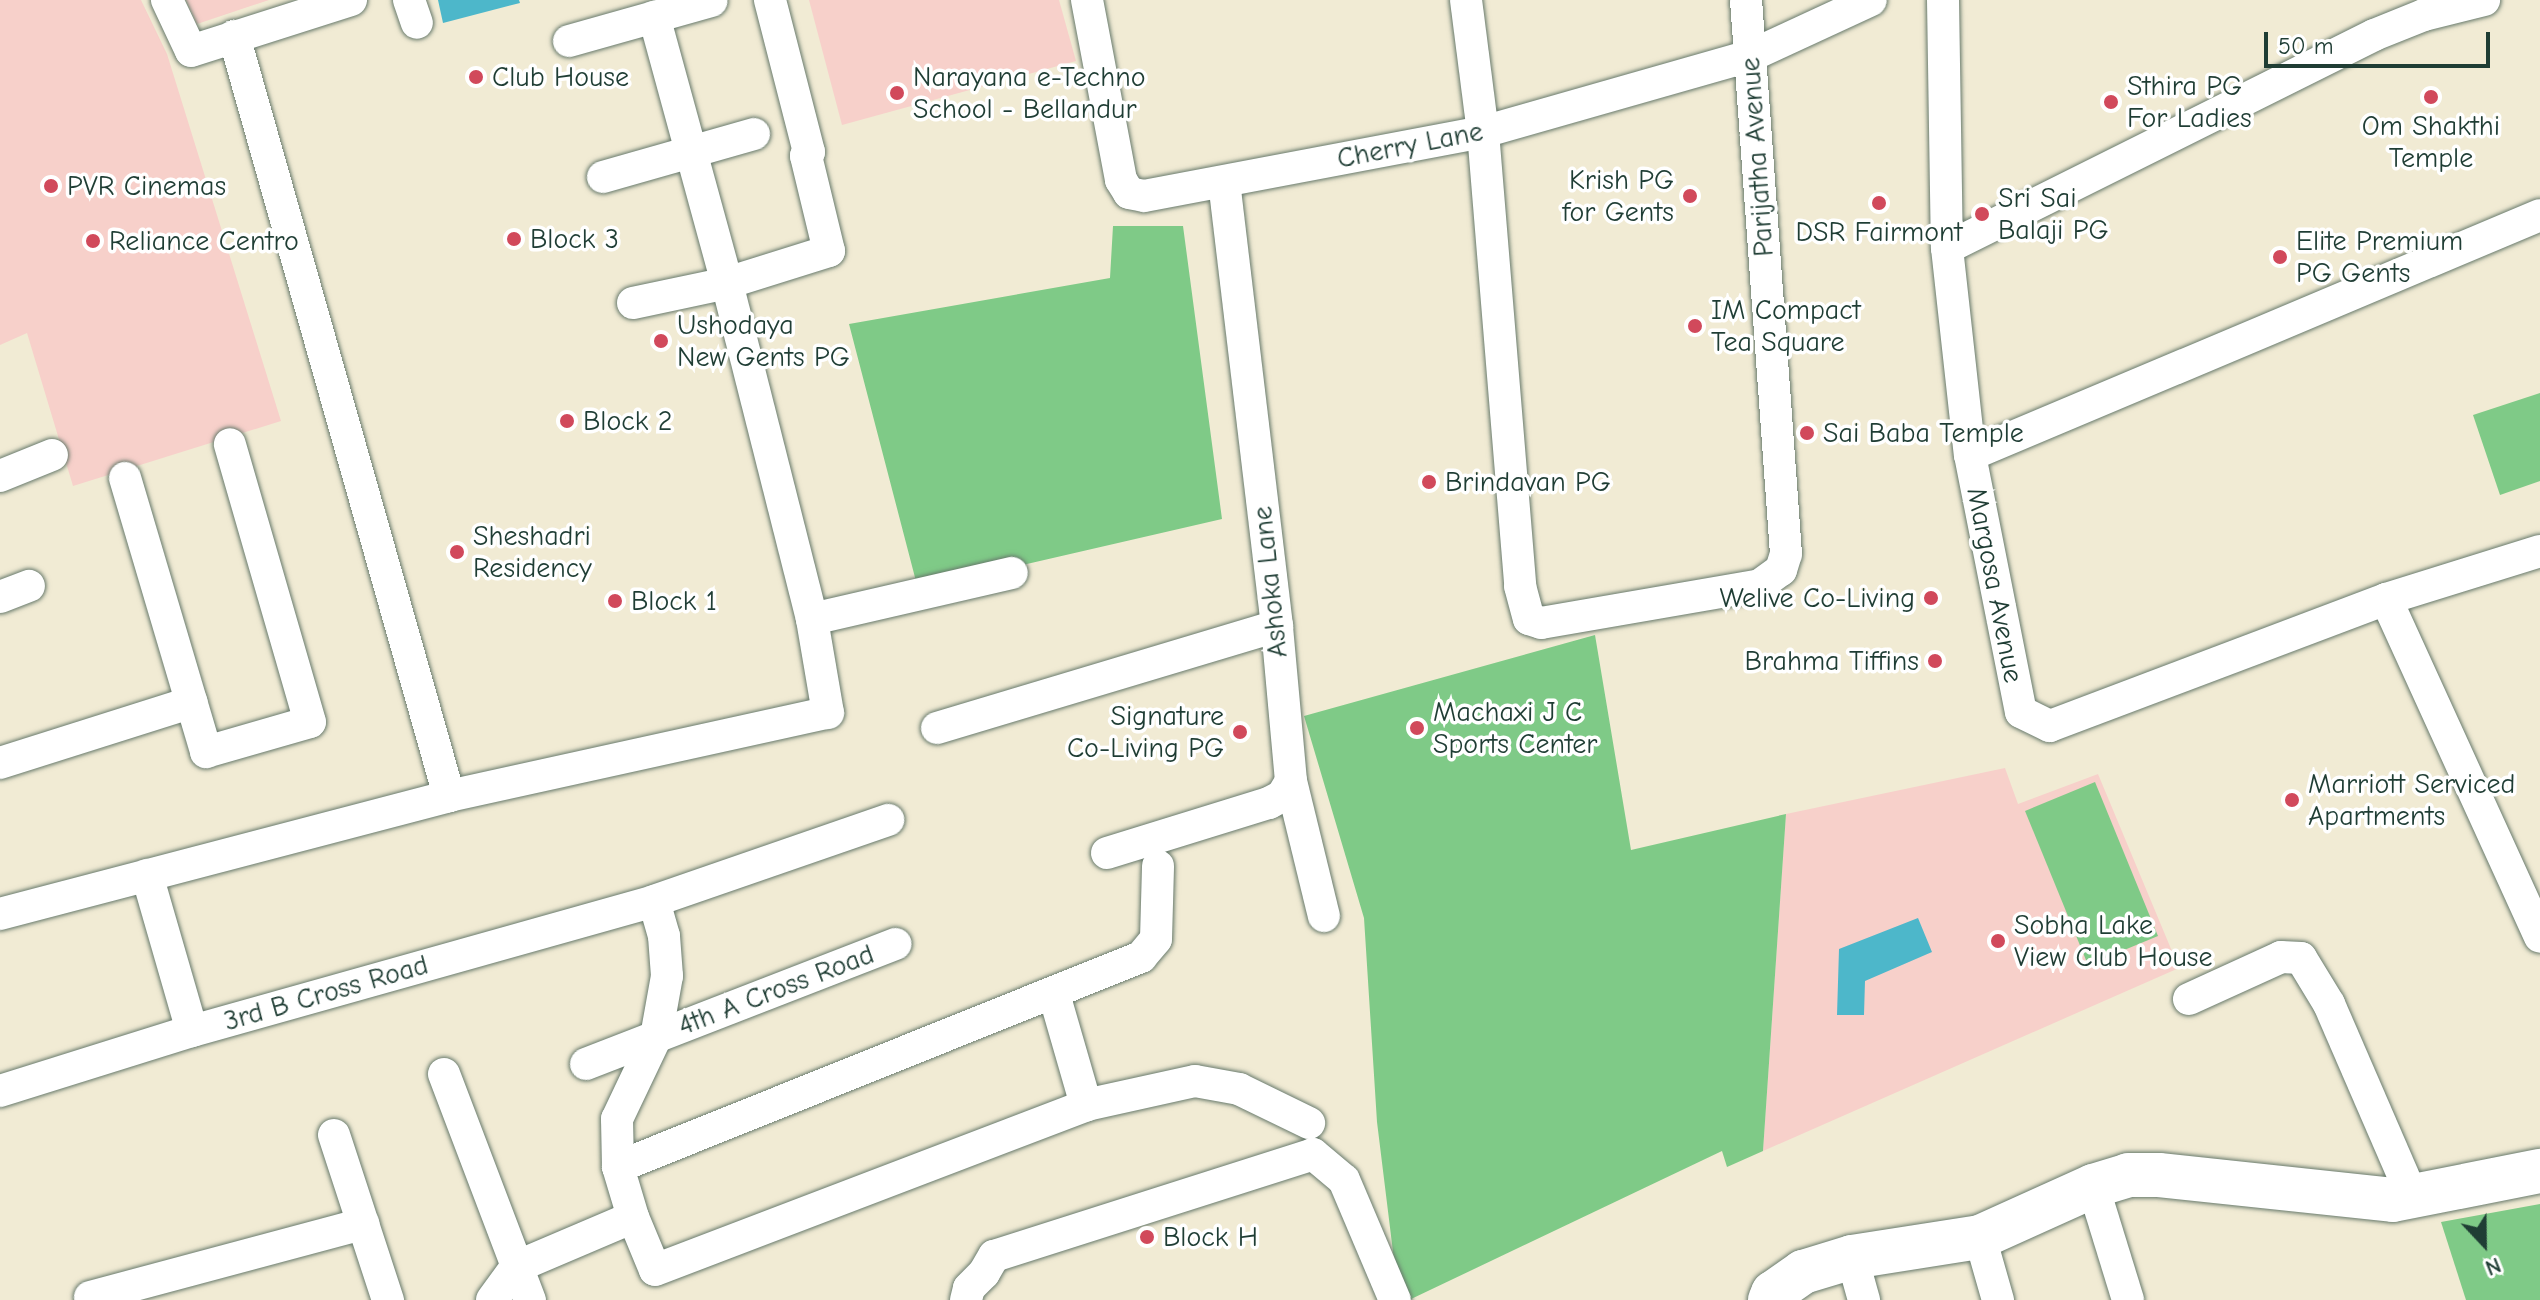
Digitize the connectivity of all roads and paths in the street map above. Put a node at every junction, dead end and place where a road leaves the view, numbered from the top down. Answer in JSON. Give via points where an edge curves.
{"nodes":[{"id":1,"x":167,"y":0,"type":"edge"},
{"id":2,"x":351,"y":0,"type":"edge"},
{"id":3,"x":770,"y":0,"type":"edge"},
{"id":4,"x":1087,"y":0,"type":"edge"},
{"id":5,"x":1466,"y":0,"type":"edge"},
{"id":6,"x":1746,"y":0,"type":"edge"},
{"id":7,"x":1871,"y":0,"type":"edge"},
{"id":8,"x":1943,"y":0,"type":"edge"},
{"id":9,"x":2484,"y":0,"type":"edge"},
{"id":10,"x":711,"y":1,"type":"edge"},
{"id":11,"x":654,"y":17,"type":"junction"},
{"id":12,"x":234,"y":36,"type":"junction"},
{"id":13,"x":569,"y":41,"type":"dead end"},
{"id":14,"x":1750,"y":56,"type":"junction"},
{"id":15,"x":1483,"y":132,"type":"junction"},
{"id":16,"x":754,"y":134,"type":"dead end"},
{"id":17,"x":692,"y":152,"type":"junction"},
{"id":18,"x":603,"y":177,"type":"dead end"},
{"id":19,"x":1224,"y":183,"type":"junction"},
{"id":20,"x":2540,"y":215,"type":"edge"},
{"id":21,"x":1947,"y":248,"type":"junction"},
{"id":22,"x":727,"y":283,"type":"junction"},
{"id":23,"x":633,"y":303,"type":"dead end"},
{"id":24,"x":230,"y":444,"type":"dead end"},
{"id":25,"x":52,"y":455,"type":"dead end"},
{"id":26,"x":1970,"y":455,"type":"junction"},
{"id":27,"x":0,"y":476,"type":"edge"},
{"id":28,"x":125,"y":478,"type":"dead end"},
{"id":29,"x":2540,"y":551,"type":"edge"},
{"id":30,"x":1012,"y":573,"type":"dead end"},
{"id":31,"x":2386,"y":599,"type":"junction"},
{"id":32,"x":812,"y":619,"type":"junction"},
{"id":33,"x":1277,"y":626,"type":"junction"},
{"id":34,"x":192,"y":702,"type":"junction"},
{"id":35,"x":937,"y":728,"type":"dead end"},
{"id":36,"x":0,"y":763,"type":"edge"},
{"id":37,"x":1291,"y":781,"type":"junction"},
{"id":38,"x":449,"y":796,"type":"junction"},
{"id":39,"x":888,"y":820,"type":"dead end"},
{"id":40,"x":1107,"y":853,"type":"dead end"},
{"id":41,"x":1158,"y":866,"type":"dead end"},
{"id":42,"x":147,"y":875,"type":"junction"},
{"id":43,"x":654,"y":901,"type":"junction"},
{"id":44,"x":0,"y":914,"type":"edge"},
{"id":45,"x":1324,"y":916,"type":"dead end"},
{"id":46,"x":2540,"y":937,"type":"edge"},
{"id":47,"x":896,"y":944,"type":"dead end"},
{"id":48,"x":1054,"y":994,"type":"junction"},
{"id":49,"x":2189,"y":999,"type":"dead end"},
{"id":50,"x":192,"y":1031,"type":"junction"},
{"id":51,"x":656,"y":1037,"type":"junction"},
{"id":52,"x":586,"y":1064,"type":"dead end"},
{"id":53,"x":444,"y":1074,"type":"dead end"},
{"id":54,"x":0,"y":1091,"type":"edge"},
{"id":55,"x":1086,"y":1105,"type":"junction"},
{"id":56,"x":1309,"y":1123,"type":"dead end"},
{"id":57,"x":334,"y":1135,"type":"dead end"},
{"id":58,"x":618,"y":1167,"type":"junction"},
{"id":59,"x":2540,"y":1171,"type":"edge"},
{"id":60,"x":2093,"y":1186,"type":"junction"},
{"id":61,"x":2412,"y":1196,"type":"junction"},
{"id":62,"x":633,"y":1217,"type":"junction"},
{"id":63,"x":363,"y":1224,"type":"junction"},
{"id":64,"x":1980,"y":1237,"type":"junction"},
{"id":65,"x":1852,"y":1257,"type":"junction"},
{"id":66,"x":516,"y":1267,"type":"junction"},
{"id":67,"x":90,"y":1297,"type":"dead end"},
{"id":68,"x":388,"y":1300,"type":"edge"},
{"id":69,"x":492,"y":1300,"type":"edge"},
{"id":70,"x":530,"y":1300,"type":"edge"},
{"id":71,"x":966,"y":1300,"type":"edge"},
{"id":72,"x":1395,"y":1300,"type":"edge"},
{"id":73,"x":1770,"y":1300,"type":"edge"},
{"id":74,"x":1864,"y":1300,"type":"edge"},
{"id":75,"x":1998,"y":1300,"type":"edge"},
{"id":76,"x":2128,"y":1300,"type":"edge"}],
"edges":[{"from":1,"to":12,"type":"street","via":[[191,51]]},
{"from":2,"to":12,"type":"street"},
{"from":3,"to":22,"type":"street","via":[[829,251]]},
{"from":4,"to":19,"type":"street","name":"Cherry Lane","via":[[1121,180],[1129,193],[1144,196]]},
{"from":5,"to":15,"type":"street"},
{"from":6,"to":14,"type":"street","name":"Parijatha Avenue"},
{"from":7,"to":14,"type":"street","name":"Cherry Lane"},
{"from":8,"to":21,"type":"street","name":"Margosa Avenue"},
{"from":9,"to":21,"type":"street","via":[[2374,35]]},
{"from":10,"to":11,"type":"street"},
{"from":11,"to":13,"type":"street"},
{"from":11,"to":17,"type":"street"},
{"from":12,"to":38,"type":"street"},
{"from":14,"to":15,"type":"street","name":"Cherry Lane"},
{"from":14,"to":15,"type":"street","name":"Parijatha Avenue","via":[[1786,554],[1781,570],[1760,585],[1541,623],[1529,619],[1520,586]]},
{"from":15,"to":19,"type":"street","name":"Cherry Lane"},
{"from":16,"to":17,"type":"street"},
{"from":17,"to":18,"type":"street"},
{"from":17,"to":22,"type":"street"},
{"from":19,"to":33,"type":"street","name":"Ashoka Lane"},
{"from":20,"to":26,"type":"street"},
{"from":21,"to":26,"type":"street","name":"Margosa Avenue"},
{"from":22,"to":23,"type":"street"},
{"from":22,"to":32,"type":"street"},
{"from":24,"to":34,"type":"street","via":[[310,722],[206,752]]},
{"from":25,"to":27,"type":"street"},
{"from":26,"to":31,"type":"street","name":"Margosa Avenue","via":[[2018,708],[2050,726]]},
{"from":28,"to":34,"type":"street"},
{"from":29,"to":31,"type":"street","name":"Margosa Avenue"},
{"from":30,"to":32,"type":"street"},
{"from":31,"to":46,"type":"street"},
{"from":32,"to":38,"type":"street","via":[[828,713]]},
{"from":33,"to":35,"type":"street"},
{"from":33,"to":37,"type":"street","name":"Ashoka Lane"},
{"from":34,"to":36,"type":"street"},
{"from":37,"to":40,"type":"street","via":[[1282,796],[1269,803]]},
{"from":37,"to":45,"type":"street","name":"Ashoka Lane"},
{"from":38,"to":42,"type":"street"},
{"from":39,"to":43,"type":"street","name":"3rd B Cross Road"},
{"from":41,"to":48,"type":"street","via":[[1156,939],[1141,957]]},
{"from":42,"to":44,"type":"street"},
{"from":42,"to":50,"type":"street"},
{"from":43,"to":50,"type":"street","name":"3rd B Cross Road"},
{"from":43,"to":51,"type":"street","via":[[667,976]]},
{"from":47,"to":51,"type":"street","name":"4th A Cross Road"},
{"from":48,"to":55,"type":"street"},
{"from":48,"to":58,"type":"street"},
{"from":49,"to":61,"type":"street","via":[[2281,957],[2301,958],[2329,1004]]},
{"from":50,"to":54,"type":"street","name":"3rd B Cross Road"},
{"from":51,"to":52,"type":"street","name":"4th A Cross Road"},
{"from":51,"to":58,"type":"street","via":[[617,1119]]},
{"from":53,"to":66,"type":"street"},
{"from":55,"to":56,"type":"street","via":[[1195,1081],[1239,1089]]},
{"from":55,"to":62,"type":"street","via":[[655,1270]]},
{"from":57,"to":63,"type":"street"},
{"from":58,"to":62,"type":"street"},
{"from":59,"to":61,"type":"street"},
{"from":60,"to":61,"type":"street","via":[[2128,1175],[2159,1175],[2362,1199]]},
{"from":60,"to":64,"type":"street"},
{"from":60,"to":76,"type":"street"},
{"from":62,"to":66,"type":"street"},
{"from":63,"to":67,"type":"street"},
{"from":63,"to":68,"type":"street"},
{"from":64,"to":65,"type":"street"},
{"from":64,"to":75,"type":"street"},
{"from":65,"to":73,"type":"street","via":[[1803,1272]]},
{"from":65,"to":74,"type":"street"},
{"from":66,"to":69,"type":"street"},
{"from":66,"to":70,"type":"street"},
{"from":71,"to":72,"type":"street","via":[[994,1256],[1313,1154],[1344,1180]]}]}
